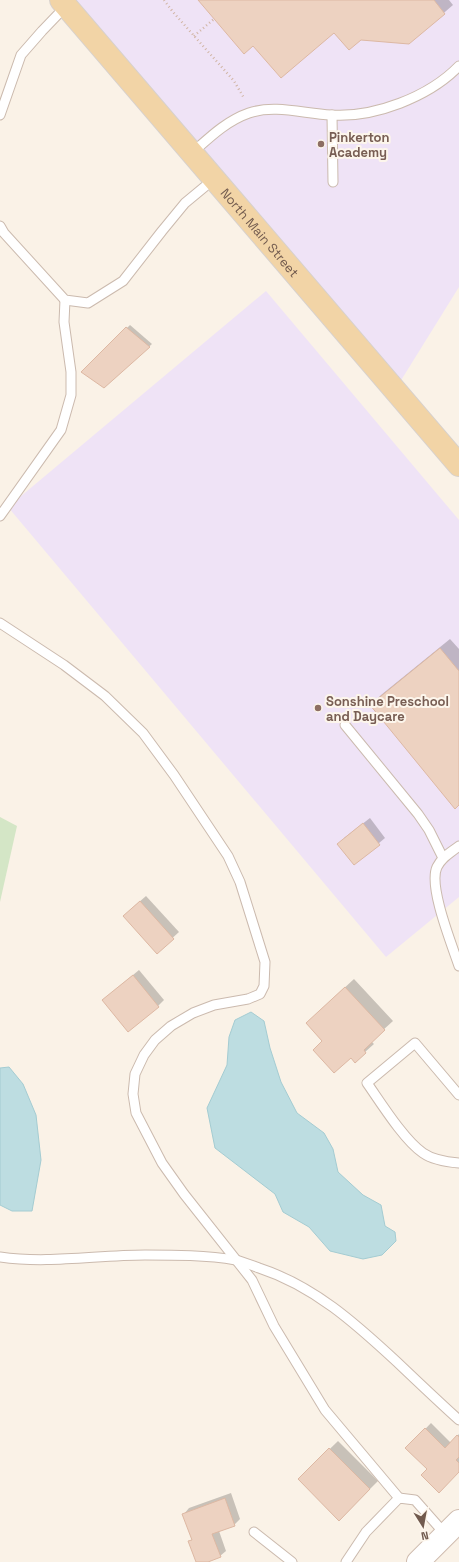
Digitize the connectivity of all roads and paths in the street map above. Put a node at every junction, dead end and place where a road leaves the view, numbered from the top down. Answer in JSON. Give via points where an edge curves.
{"nodes":[{"id":1,"x":164,"y":0,"type":"edge"},
{"id":2,"x":63,"y":3,"type":"edge"},
{"id":3,"x":214,"y":19,"type":"dead end"},
{"id":4,"x":194,"y":36,"type":"junction"},
{"id":5,"x":459,"y":66,"type":"edge"},
{"id":6,"x":244,"y":98,"type":"dead end"},
{"id":7,"x":0,"y":115,"type":"edge"},
{"id":8,"x":332,"y":115,"type":"junction"},
{"id":9,"x":192,"y":153,"type":"junction"},
{"id":10,"x":214,"y":179,"type":"junction"},
{"id":11,"x":333,"y":182,"type":"dead end"},
{"id":12,"x":0,"y":226,"type":"edge"},
{"id":13,"x":66,"y":300,"type":"junction"},
{"id":14,"x":459,"y":465,"type":"edge"},
{"id":15,"x":0,"y":516,"type":"edge"},
{"id":16,"x":0,"y":623,"type":"edge"},
{"id":17,"x":345,"y":725,"type":"dead end"},
{"id":18,"x":459,"y":846,"type":"edge"},
{"id":19,"x":442,"y":858,"type":"junction"},
{"id":20,"x":459,"y":966,"type":"edge"},
{"id":21,"x":459,"y":1095,"type":"edge"},
{"id":22,"x":459,"y":1163,"type":"edge"},
{"id":23,"x":0,"y":1257,"type":"edge"},
{"id":24,"x":237,"y":1260,"type":"junction"},
{"id":25,"x":457,"y":1415,"type":"edge"},
{"id":26,"x":399,"y":1498,"type":"junction"},
{"id":27,"x":453,"y":1528,"type":"edge"},
{"id":28,"x":254,"y":1532,"type":"dead end"},
{"id":29,"x":292,"y":1562,"type":"edge"},
{"id":30,"x":346,"y":1562,"type":"edge"},
{"id":31,"x":418,"y":1562,"type":"edge"}],
"edges":[{"from":1,"to":4,"type":"path"},
{"from":2,"to":7,"type":"lane","via":[[22,55]]},
{"from":2,"to":9,"type":"main road","name":"North Main Street"},
{"from":3,"to":4,"type":"path"},
{"from":4,"to":6,"type":"path","via":[[234,81]]},
{"from":5,"to":8,"type":"lane","via":[[416,97],[393,106],[370,112]]},
{"from":8,"to":9,"type":"lane","via":[[273,110],[250,113],[228,123]]},
{"from":8,"to":11,"type":"lane"},
{"from":9,"to":10,"type":"main road","name":"North Main Street"},
{"from":10,"to":13,"type":"lane","via":[[185,203],[123,281],[88,303]]},
{"from":10,"to":14,"type":"main road","name":"North Main Street"},
{"from":12,"to":13,"type":"lane"},
{"from":13,"to":15,"type":"lane","via":[[64,322],[71,372],[71,395],[61,430]]},
{"from":16,"to":24,"type":"lane","via":[[64,665],[105,696],[143,733],[212,829],[240,882],[265,962],[264,986],[260,994],[193,1012],[171,1026],[155,1040],[144,1055],[135,1074],[133,1094],[136,1113],[162,1163]]},
{"from":17,"to":19,"type":"lane","via":[[418,814]]},
{"from":18,"to":19,"type":"lane"},
{"from":19,"to":20,"type":"lane","via":[[436,869],[437,896]]},
{"from":21,"to":22,"type":"lane","via":[[416,1043],[367,1083],[411,1143],[424,1154],[444,1162]]},
{"from":23,"to":24,"type":"lane","via":[[48,1259],[143,1255]]},
{"from":24,"to":25,"type":"lane","via":[[302,1286],[327,1302],[360,1327]]},
{"from":24,"to":26,"type":"lane","via":[[252,1280],[274,1326],[325,1410]]},
{"from":26,"to":27,"type":"lane","via":[[415,1500]]},
{"from":26,"to":30,"type":"lane","via":[[366,1532]]},
{"from":27,"to":31,"type":"street"},
{"from":28,"to":29,"type":"lane"}]}
